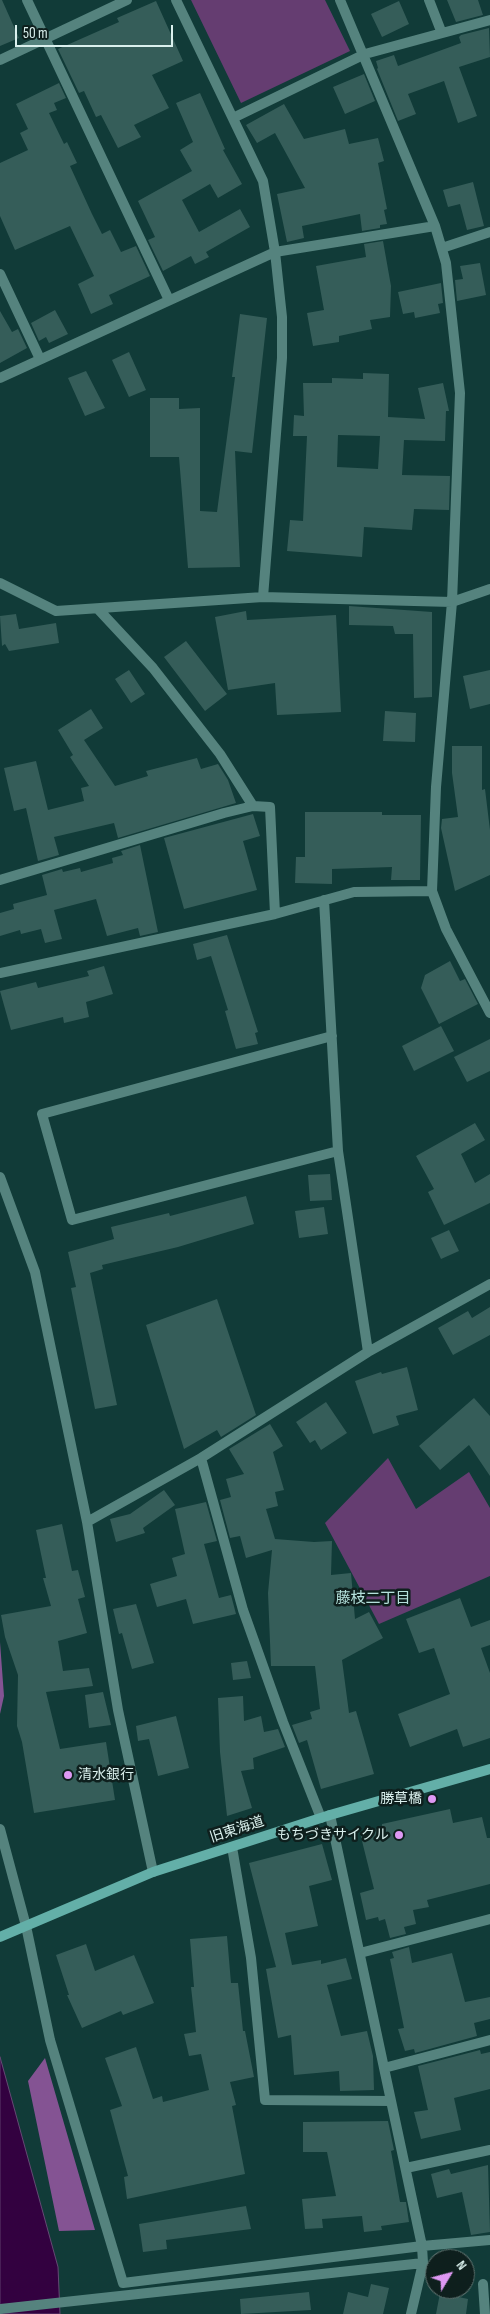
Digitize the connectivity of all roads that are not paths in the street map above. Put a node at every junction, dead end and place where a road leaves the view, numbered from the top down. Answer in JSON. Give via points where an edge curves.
{"nodes":[{"id":1,"x":27,"y":0,"type":"edge"},
{"id":2,"x":127,"y":0,"type":"edge"},
{"id":3,"x":176,"y":0,"type":"edge"},
{"id":4,"x":340,"y":0,"type":"edge"},
{"id":5,"x":429,"y":0,"type":"edge"},
{"id":6,"x":490,"y":20,"type":"edge"},
{"id":7,"x":441,"y":31,"type":"junction"},
{"id":8,"x":45,"y":38,"type":"junction"},
{"id":9,"x":364,"y":54,"type":"junction"},
{"id":10,"x":0,"y":60,"type":"edge"},
{"id":11,"x":233,"y":118,"type":"junction"},
{"id":12,"x":435,"y":226,"type":"junction"},
{"id":13,"x":490,"y":232,"type":"edge"},
{"id":14,"x":442,"y":248,"type":"junction"},
{"id":15,"x":275,"y":252,"type":"junction"},
{"id":16,"x":0,"y":274,"type":"edge"},
{"id":17,"x":169,"y":300,"type":"junction"},
{"id":18,"x":40,"y":359,"type":"junction"},
{"id":19,"x":0,"y":378,"type":"edge"},
{"id":20,"x":0,"y":583,"type":"edge"},
{"id":21,"x":490,"y":589,"type":"edge"},
{"id":22,"x":263,"y":597,"type":"junction"},
{"id":23,"x":452,"y":602,"type":"junction"},
{"id":24,"x":98,"y":609,"type":"junction"},
{"id":25,"x":253,"y":806,"type":"junction"},
{"id":26,"x":0,"y":880,"type":"edge"},
{"id":27,"x":432,"y":891,"type":"junction"},
{"id":28,"x":324,"y":900,"type":"junction"},
{"id":29,"x":275,"y":914,"type":"junction"},
{"id":30,"x":0,"y":973,"type":"edge"},
{"id":31,"x":490,"y":1014,"type":"edge"},
{"id":32,"x":332,"y":1036,"type":"junction"},
{"id":33,"x":338,"y":1151,"type":"junction"},
{"id":34,"x":0,"y":1177,"type":"edge"},
{"id":35,"x":490,"y":1284,"type":"edge"},
{"id":36,"x":368,"y":1352,"type":"junction"},
{"id":37,"x":201,"y":1458,"type":"junction"},
{"id":38,"x":87,"y":1522,"type":"junction"},
{"id":39,"x":490,"y":1769,"type":"edge"},
{"id":40,"x":326,"y":1816,"type":"junction"},
{"id":41,"x":0,"y":1829,"type":"edge"},
{"id":42,"x":232,"y":1847,"type":"junction"},
{"id":43,"x":153,"y":1872,"type":"junction"},
{"id":44,"x":490,"y":1919,"type":"edge"},
{"id":45,"x":26,"y":1926,"type":"junction"},
{"id":46,"x":3,"y":1936,"type":"edge"},
{"id":47,"x":360,"y":1953,"type":"junction"},
{"id":48,"x":490,"y":2040,"type":"edge"},
{"id":49,"x":384,"y":2068,"type":"junction"},
{"id":50,"x":391,"y":2101,"type":"junction"},
{"id":51,"x":490,"y":2150,"type":"edge"},
{"id":52,"x":406,"y":2168,"type":"junction"},
{"id":53,"x":490,"y":2240,"type":"edge"},
{"id":54,"x":422,"y":2246,"type":"junction"},
{"id":55,"x":423,"y":2263,"type":"junction"},
{"id":56,"x":483,"y":2284,"type":"dead end"},
{"id":57,"x":0,"y":2309,"type":"edge"},
{"id":58,"x":411,"y":2314,"type":"edge"},
{"id":59,"x":485,"y":2314,"type":"edge"}],
"edges":[{"from":1,"to":8,"type":"street"},
{"from":2,"to":8,"type":"street"},
{"from":3,"to":11,"type":"street"},
{"from":4,"to":9,"type":"street"},
{"from":5,"to":7,"type":"street"},
{"from":6,"to":7,"type":"street"},
{"from":7,"to":9,"type":"street"},
{"from":8,"to":10,"type":"street"},
{"from":8,"to":17,"type":"street"},
{"from":9,"to":11,"type":"street"},
{"from":9,"to":12,"type":"street"},
{"from":11,"to":15,"type":"street","via":[[263,181]]},
{"from":12,"to":14,"type":"street"},
{"from":12,"to":15,"type":"street"},
{"from":13,"to":14,"type":"street"},
{"from":14,"to":23,"type":"street","via":[[460,393]]},
{"from":15,"to":17,"type":"street"},
{"from":15,"to":22,"type":"street","via":[[282,317],[282,358]]},
{"from":16,"to":18,"type":"street"},
{"from":17,"to":18,"type":"street"},
{"from":18,"to":19,"type":"street"},
{"from":20,"to":24,"type":"street","via":[[56,611]]},
{"from":21,"to":23,"type":"street"},
{"from":22,"to":23,"type":"street"},
{"from":22,"to":24,"type":"street"},
{"from":23,"to":27,"type":"street","via":[[436,787]]},
{"from":24,"to":25,"type":"street","via":[[153,668],[220,754]]},
{"from":25,"to":26,"type":"street"},
{"from":25,"to":29,"type":"street","via":[[270,807]]},
{"from":27,"to":28,"type":"street","via":[[354,892]]},
{"from":27,"to":31,"type":"street","via":[[446,929]]},
{"from":28,"to":29,"type":"street"},
{"from":28,"to":32,"type":"street"},
{"from":29,"to":30,"type":"street"},
{"from":32,"to":33,"type":"street"},
{"from":32,"to":33,"type":"street","via":[[42,1114],[72,1220]]},
{"from":33,"to":36,"type":"street"},
{"from":34,"to":38,"type":"street","via":[[36,1272]]},
{"from":35,"to":36,"type":"street"},
{"from":36,"to":37,"type":"street"},
{"from":37,"to":38,"type":"street"},
{"from":37,"to":40,"type":"street","via":[[243,1610],[283,1722]]},
{"from":38,"to":43,"type":"street","via":[[118,1710]]},
{"from":39,"to":40,"type":"street","name":"旧東海道"},
{"from":40,"to":42,"type":"street","name":"旧東海道"},
{"from":40,"to":47,"type":"street"},
{"from":41,"to":45,"type":"street"},
{"from":42,"to":43,"type":"street","name":"旧東海道"},
{"from":42,"to":50,"type":"street","via":[[251,1958],[265,2100]]},
{"from":43,"to":45,"type":"street","name":"旧東海道"},
{"from":44,"to":47,"type":"street"},
{"from":45,"to":46,"type":"street","name":"旧東海道"},
{"from":45,"to":54,"type":"street","via":[[50,2040],[123,2283]]},
{"from":47,"to":49,"type":"street"},
{"from":48,"to":49,"type":"street"},
{"from":49,"to":50,"type":"street"},
{"from":50,"to":52,"type":"street"},
{"from":51,"to":52,"type":"street"},
{"from":52,"to":54,"type":"street"},
{"from":53,"to":54,"type":"street"},
{"from":54,"to":55,"type":"street"},
{"from":55,"to":57,"type":"street"},
{"from":55,"to":58,"type":"street"},
{"from":56,"to":59,"type":"street"}]}
